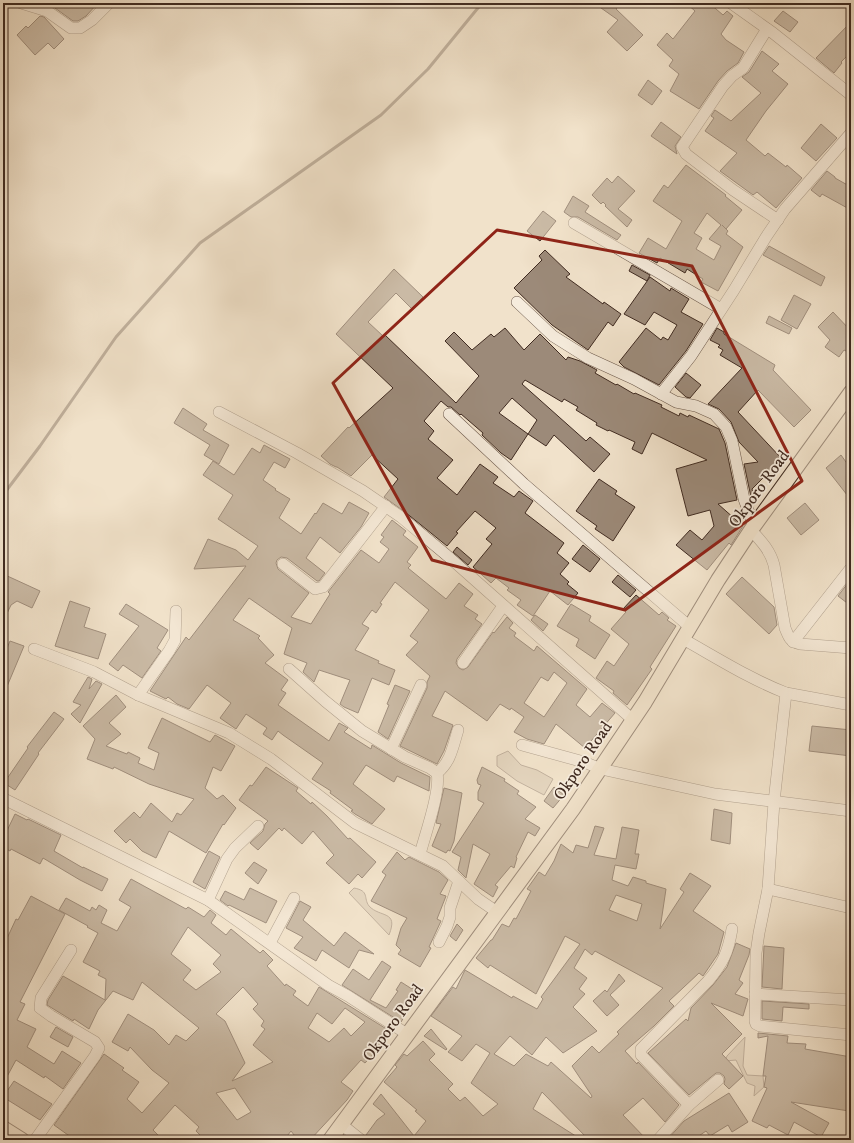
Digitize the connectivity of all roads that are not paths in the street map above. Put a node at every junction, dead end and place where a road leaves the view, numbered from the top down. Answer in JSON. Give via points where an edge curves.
{"nodes":[{"id":1,"x":21,"y":3,"type":"edge"},
{"id":2,"x":109,"y":3,"type":"edge"},
{"id":3,"x":731,"y":3,"type":"edge"},
{"id":4,"x":767,"y":29,"type":"junction"},
{"id":5,"x":851,"y":95,"type":"edge"},
{"id":6,"x":851,"y":133,"type":"edge"},
{"id":7,"x":778,"y":220,"type":"junction"},
{"id":8,"x":574,"y":223,"type":"dead end"},
{"id":9,"x":517,"y":302,"type":"dead end"},
{"id":10,"x":721,"y":309,"type":"junction"},
{"id":11,"x":851,"y":392,"type":"edge"},
{"id":12,"x":661,"y":394,"type":"junction"},
{"id":13,"x":219,"y":412,"type":"dead end"},
{"id":14,"x":449,"y":414,"type":"dead end"},
{"id":15,"x":386,"y":506,"type":"junction"},
{"id":16,"x":752,"y":528,"type":"junction"},
{"id":17,"x":283,"y":564,"type":"dead end"},
{"id":18,"x":851,"y":568,"type":"edge"},
{"id":19,"x":503,"y":606,"type":"junction"},
{"id":20,"x":176,"y":610,"type":"dead end"},
{"id":21,"x":690,"y":627,"type":"junction"},
{"id":22,"x":683,"y":639,"type":"junction"},
{"id":23,"x":793,"y":642,"type":"junction"},
{"id":24,"x":851,"y":648,"type":"edge"},
{"id":25,"x":34,"y":649,"type":"dead end"},
{"id":26,"x":462,"y":662,"type":"dead end"},
{"id":27,"x":289,"y":669,"type":"dead end"},
{"id":28,"x":421,"y":685,"type":"dead end"},
{"id":29,"x":786,"y":693,"type":"junction"},
{"id":30,"x":138,"y":695,"type":"junction"},
{"id":31,"x":851,"y":705,"type":"edge"},
{"id":32,"x":633,"y":720,"type":"junction"},
{"id":33,"x":458,"y":730,"type":"dead end"},
{"id":34,"x":522,"y":745,"type":"dead end"},
{"id":35,"x":391,"y":749,"type":"junction"},
{"id":36,"x":601,"y":769,"type":"junction"},
{"id":37,"x":437,"y":773,"type":"junction"},
{"id":38,"x":4,"y":799,"type":"dead end"},
{"id":39,"x":774,"y":802,"type":"junction"},
{"id":40,"x":851,"y":811,"type":"edge"},
{"id":41,"x":258,"y":826,"type":"dead end"},
{"id":42,"x":420,"y":854,"type":"junction"},
{"id":43,"x":458,"y":881,"type":"junction"},
{"id":44,"x":768,"y":889,"type":"junction"},
{"id":45,"x":294,"y":898,"type":"dead end"},
{"id":46,"x":208,"y":900,"type":"junction"},
{"id":47,"x":851,"y":908,"type":"edge"},
{"id":48,"x":497,"y":912,"type":"junction"},
{"id":49,"x":732,"y":929,"type":"dead end"},
{"id":50,"x":439,"y":942,"type":"dead end"},
{"id":51,"x":270,"y":943,"type":"junction"},
{"id":52,"x":71,"y":950,"type":"dead end"},
{"id":53,"x":755,"y":994,"type":"junction"},
{"id":54,"x":851,"y":1000,"type":"edge"},
{"id":55,"x":407,"y":1034,"type":"junction"},
{"id":56,"x":851,"y":1035,"type":"edge"},
{"id":57,"x":718,"y":1080,"type":"dead end"},
{"id":58,"x":689,"y":1105,"type":"junction"},
{"id":59,"x":341,"y":1124,"type":"junction"},
{"id":60,"x":3,"y":1128,"type":"edge"},
{"id":61,"x":22,"y":1140,"type":"edge"},
{"id":62,"x":35,"y":1140,"type":"edge"},
{"id":63,"x":330,"y":1140,"type":"edge"},
{"id":64,"x":361,"y":1140,"type":"edge"},
{"id":65,"x":658,"y":1140,"type":"edge"}],
"edges":[{"from":1,"to":2,"type":"street","via":[[47,10],[71,28],[80,28]]},
{"from":3,"to":4,"type":"street"},
{"from":4,"to":5,"type":"street"},
{"from":4,"to":7,"type":"street","via":[[742,68],[723,86],[682,147],[686,154],[733,190]]},
{"from":6,"to":7,"type":"street"},
{"from":7,"to":10,"type":"street"},
{"from":8,"to":10,"type":"street"},
{"from":9,"to":12,"type":"street","via":[[553,336],[588,358]]},
{"from":10,"to":12,"type":"street","via":[[691,356]]},
{"from":11,"to":16,"type":"main road","name":"Okporo Road"},
{"from":12,"to":16,"type":"street","via":[[676,402],[696,406],[714,414],[726,427],[732,441]]},
{"from":13,"to":15,"type":"street"},
{"from":14,"to":21,"type":"street","via":[[524,484]]},
{"from":15,"to":17,"type":"street","via":[[323,587],[315,589]]},
{"from":15,"to":19,"type":"street","via":[[450,558]]},
{"from":16,"to":21,"type":"main road","name":"Okporo Road"},
{"from":16,"to":23,"type":"street","via":[[772,556],[785,628]]},
{"from":18,"to":23,"type":"street"},
{"from":19,"to":26,"type":"street"},
{"from":19,"to":32,"type":"street"},
{"from":20,"to":30,"type":"street","via":[[175,640]]},
{"from":21,"to":22,"type":"main road","name":"Okporo Road"},
{"from":22,"to":29,"type":"street"},
{"from":22,"to":32,"type":"main road","name":"Okporo Road"},
{"from":23,"to":24,"type":"street"},
{"from":25,"to":30,"type":"street","via":[[94,672]]},
{"from":27,"to":35,"type":"street","via":[[362,731]]},
{"from":28,"to":35,"type":"street"},
{"from":29,"to":31,"type":"street"},
{"from":29,"to":39,"type":"street"},
{"from":30,"to":42,"type":"street","via":[[229,733],[271,759],[355,823]]},
{"from":32,"to":36,"type":"main road","name":"Okporo Road"},
{"from":33,"to":37,"type":"street","via":[[445,767]]},
{"from":34,"to":36,"type":"street"},
{"from":35,"to":37,"type":"street"},
{"from":36,"to":39,"type":"street","via":[[715,794]]},
{"from":36,"to":48,"type":"main road","name":"Okporo Road"},
{"from":37,"to":42,"type":"street","via":[[436,795]]},
{"from":38,"to":46,"type":"street"},
{"from":39,"to":40,"type":"street"},
{"from":39,"to":44,"type":"street"},
{"from":41,"to":46,"type":"street","via":[[227,859]]},
{"from":42,"to":43,"type":"street","via":[[443,866]]},
{"from":43,"to":48,"type":"street"},
{"from":43,"to":50,"type":"street","via":[[450,917]]},
{"from":44,"to":47,"type":"street"},
{"from":44,"to":53,"type":"street","via":[[756,953]]},
{"from":45,"to":51,"type":"street"},
{"from":46,"to":51,"type":"street"},
{"from":48,"to":55,"type":"main road","name":"Okporo Road"},
{"from":49,"to":58,"type":"street","via":[[729,948],[717,970],[640,1052]]},
{"from":51,"to":55,"type":"street","via":[[328,985]]},
{"from":52,"to":62,"type":"street","via":[[41,998],[40,1008],[95,1042],[99,1048]]},
{"from":53,"to":54,"type":"street"},
{"from":53,"to":56,"type":"street","via":[[754,1021],[760,1026]]},
{"from":55,"to":59,"type":"main road","name":"Okporo Road"},
{"from":57,"to":58,"type":"street"},
{"from":58,"to":65,"type":"street"},
{"from":59,"to":63,"type":"main road","name":"Okporo Road"},
{"from":59,"to":64,"type":"street"},
{"from":60,"to":61,"type":"main road"}]}
